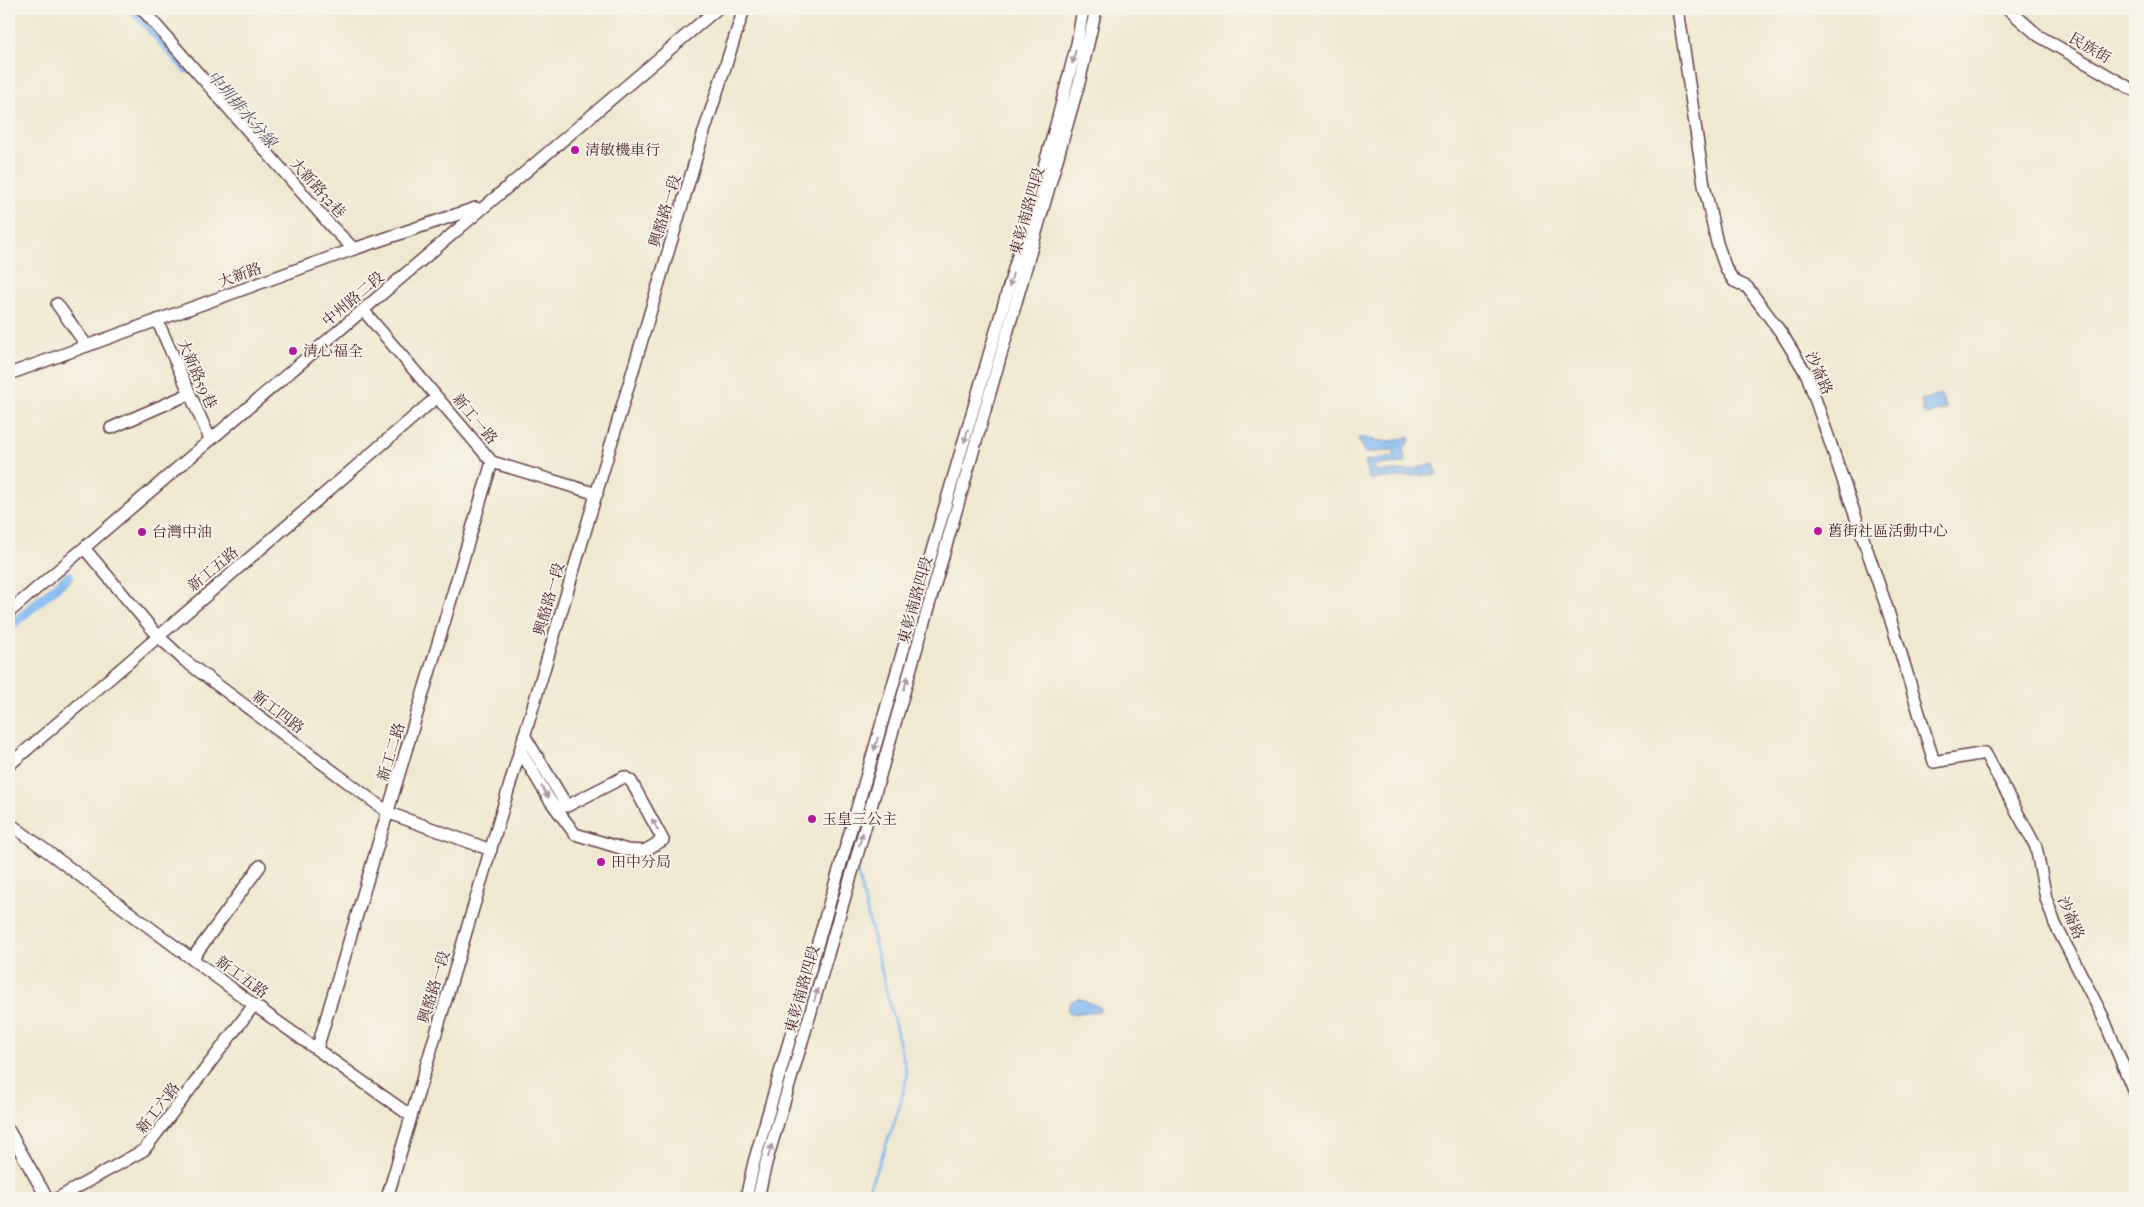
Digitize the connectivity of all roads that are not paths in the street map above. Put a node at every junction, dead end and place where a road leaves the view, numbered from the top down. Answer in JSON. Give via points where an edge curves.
{"nodes":[{"id":1,"x":142,"y":9,"type":"edge"},
{"id":2,"x":717,"y":9,"type":"edge"},
{"id":3,"x":744,"y":9,"type":"edge"},
{"id":4,"x":1083,"y":9,"type":"edge"},
{"id":5,"x":1096,"y":9,"type":"edge"},
{"id":6,"x":1678,"y":9,"type":"edge"},
{"id":7,"x":2008,"y":9,"type":"edge"},
{"id":8,"x":2135,"y":91,"type":"edge"},
{"id":9,"x":482,"y":206,"type":"junction"},
{"id":10,"x":354,"y":250,"type":"junction"},
{"id":11,"x":57,"y":304,"type":"dead end"},
{"id":12,"x":363,"y":310,"type":"junction"},
{"id":13,"x":157,"y":320,"type":"junction"},
{"id":14,"x":87,"y":346,"type":"junction"},
{"id":15,"x":9,"y":374,"type":"edge"},
{"id":16,"x":189,"y":394,"type":"junction"},
{"id":17,"x":437,"y":398,"type":"junction"},
{"id":18,"x":111,"y":428,"type":"dead end"},
{"id":19,"x":210,"y":439,"type":"junction"},
{"id":20,"x":492,"y":462,"type":"junction"},
{"id":21,"x":597,"y":494,"type":"junction"},
{"id":22,"x":84,"y":548,"type":"junction"},
{"id":23,"x":9,"y":612,"type":"edge"},
{"id":24,"x":158,"y":636,"type":"junction"},
{"id":25,"x":524,"y":735,"type":"junction"},
{"id":26,"x":520,"y":750,"type":"junction"},
{"id":27,"x":9,"y":765,"type":"edge"},
{"id":28,"x":388,"y":813,"type":"junction"},
{"id":29,"x":9,"y":823,"type":"edge"},
{"id":30,"x":491,"y":850,"type":"junction"},
{"id":31,"x":260,"y":866,"type":"dead end"},
{"id":32,"x":192,"y":959,"type":"junction"},
{"id":33,"x":254,"y":1005,"type":"junction"},
{"id":34,"x":317,"y":1048,"type":"junction"},
{"id":35,"x":2135,"y":1094,"type":"edge"},
{"id":36,"x":411,"y":1116,"type":"junction"},
{"id":37,"x":9,"y":1131,"type":"edge"},
{"id":38,"x":47,"y":1198,"type":"edge"},
{"id":39,"x":58,"y":1198,"type":"edge"},
{"id":40,"x":387,"y":1198,"type":"edge"},
{"id":41,"x":746,"y":1198,"type":"edge"},
{"id":42,"x":758,"y":1198,"type":"edge"}],
"edges":[{"from":1,"to":10,"type":"street","name":"大新路32巷"},
{"from":2,"to":9,"type":"street","name":"中州路二段"},
{"from":3,"to":21,"type":"street","name":"興酪路一段","via":[[702,138]]},
{"from":4,"to":41,"type":"street","name":"東彰南路四段","one_way":true,"via":[[1056,124]]},
{"from":42,"to":5,"type":"street","name":"東彰南路四段","one_way":true,"via":[[1080,83]]},
{"from":6,"to":35,"type":"street","name":"沙崙路","via":[[1704,185],[1726,269],[1734,281],[1747,287],[1782,334],[1807,376],[1890,618],[1934,762],[1985,752],[2036,848],[2055,924],[2102,1014]]},
{"from":7,"to":8,"type":"street","name":"民族街","via":[[2039,36]]},
{"from":9,"to":10,"type":"street","name":"大新路"},
{"from":9,"to":12,"type":"street","name":"中州路二段"},
{"from":10,"to":13,"type":"street","name":"大新路"},
{"from":11,"to":14,"type":"street"},
{"from":12,"to":17,"type":"street","name":"新工一路"},
{"from":12,"to":19,"type":"street","name":"中州路二段"},
{"from":13,"to":14,"type":"street","name":"大新路"},
{"from":13,"to":16,"type":"street","name":"大新路59巷"},
{"from":14,"to":15,"type":"street","name":"大新路"},
{"from":16,"to":18,"type":"street"},
{"from":16,"to":19,"type":"street","name":"大新路59巷"},
{"from":17,"to":20,"type":"street","name":"新工一路"},
{"from":17,"to":24,"type":"street","name":"新工五路"},
{"from":19,"to":22,"type":"street","name":"中州路二段"},
{"from":20,"to":21,"type":"street","name":"新工一路"},
{"from":20,"to":28,"type":"street","name":"新工二路"},
{"from":21,"to":25,"type":"street","name":"興酪路一段"},
{"from":22,"to":23,"type":"street","name":"中州路二段"},
{"from":22,"to":24,"type":"street","name":"新工四路"},
{"from":24,"to":27,"type":"street","name":"新工五路"},
{"from":24,"to":28,"type":"street","name":"新工四路","via":[[184,660]]},
{"from":25,"to":26,"type":"street","name":"興酪路一段"},
{"from":26,"to":25,"type":"street","one_way":true,"via":[[549,799],[575,834],[627,850],[644,851],[663,840],[631,781],[624,776],[567,806]]},
{"from":26,"to":30,"type":"street","name":"興酪路一段"},
{"from":28,"to":30,"type":"street","name":"新工四路"},
{"from":28,"to":34,"type":"street","name":"新工二路"},
{"from":29,"to":32,"type":"street","name":"新工五路"},
{"from":30,"to":36,"type":"street","name":"興酪路一段"},
{"from":31,"to":32,"type":"street"},
{"from":32,"to":33,"type":"street","name":"新工五路"},
{"from":33,"to":34,"type":"street","name":"新工五路"},
{"from":33,"to":39,"type":"street","name":"新工六路","via":[[144,1150]]},
{"from":34,"to":36,"type":"street","name":"新工五路"},
{"from":36,"to":40,"type":"street","name":"興酪路一段"},
{"from":37,"to":38,"type":"street"}]}
